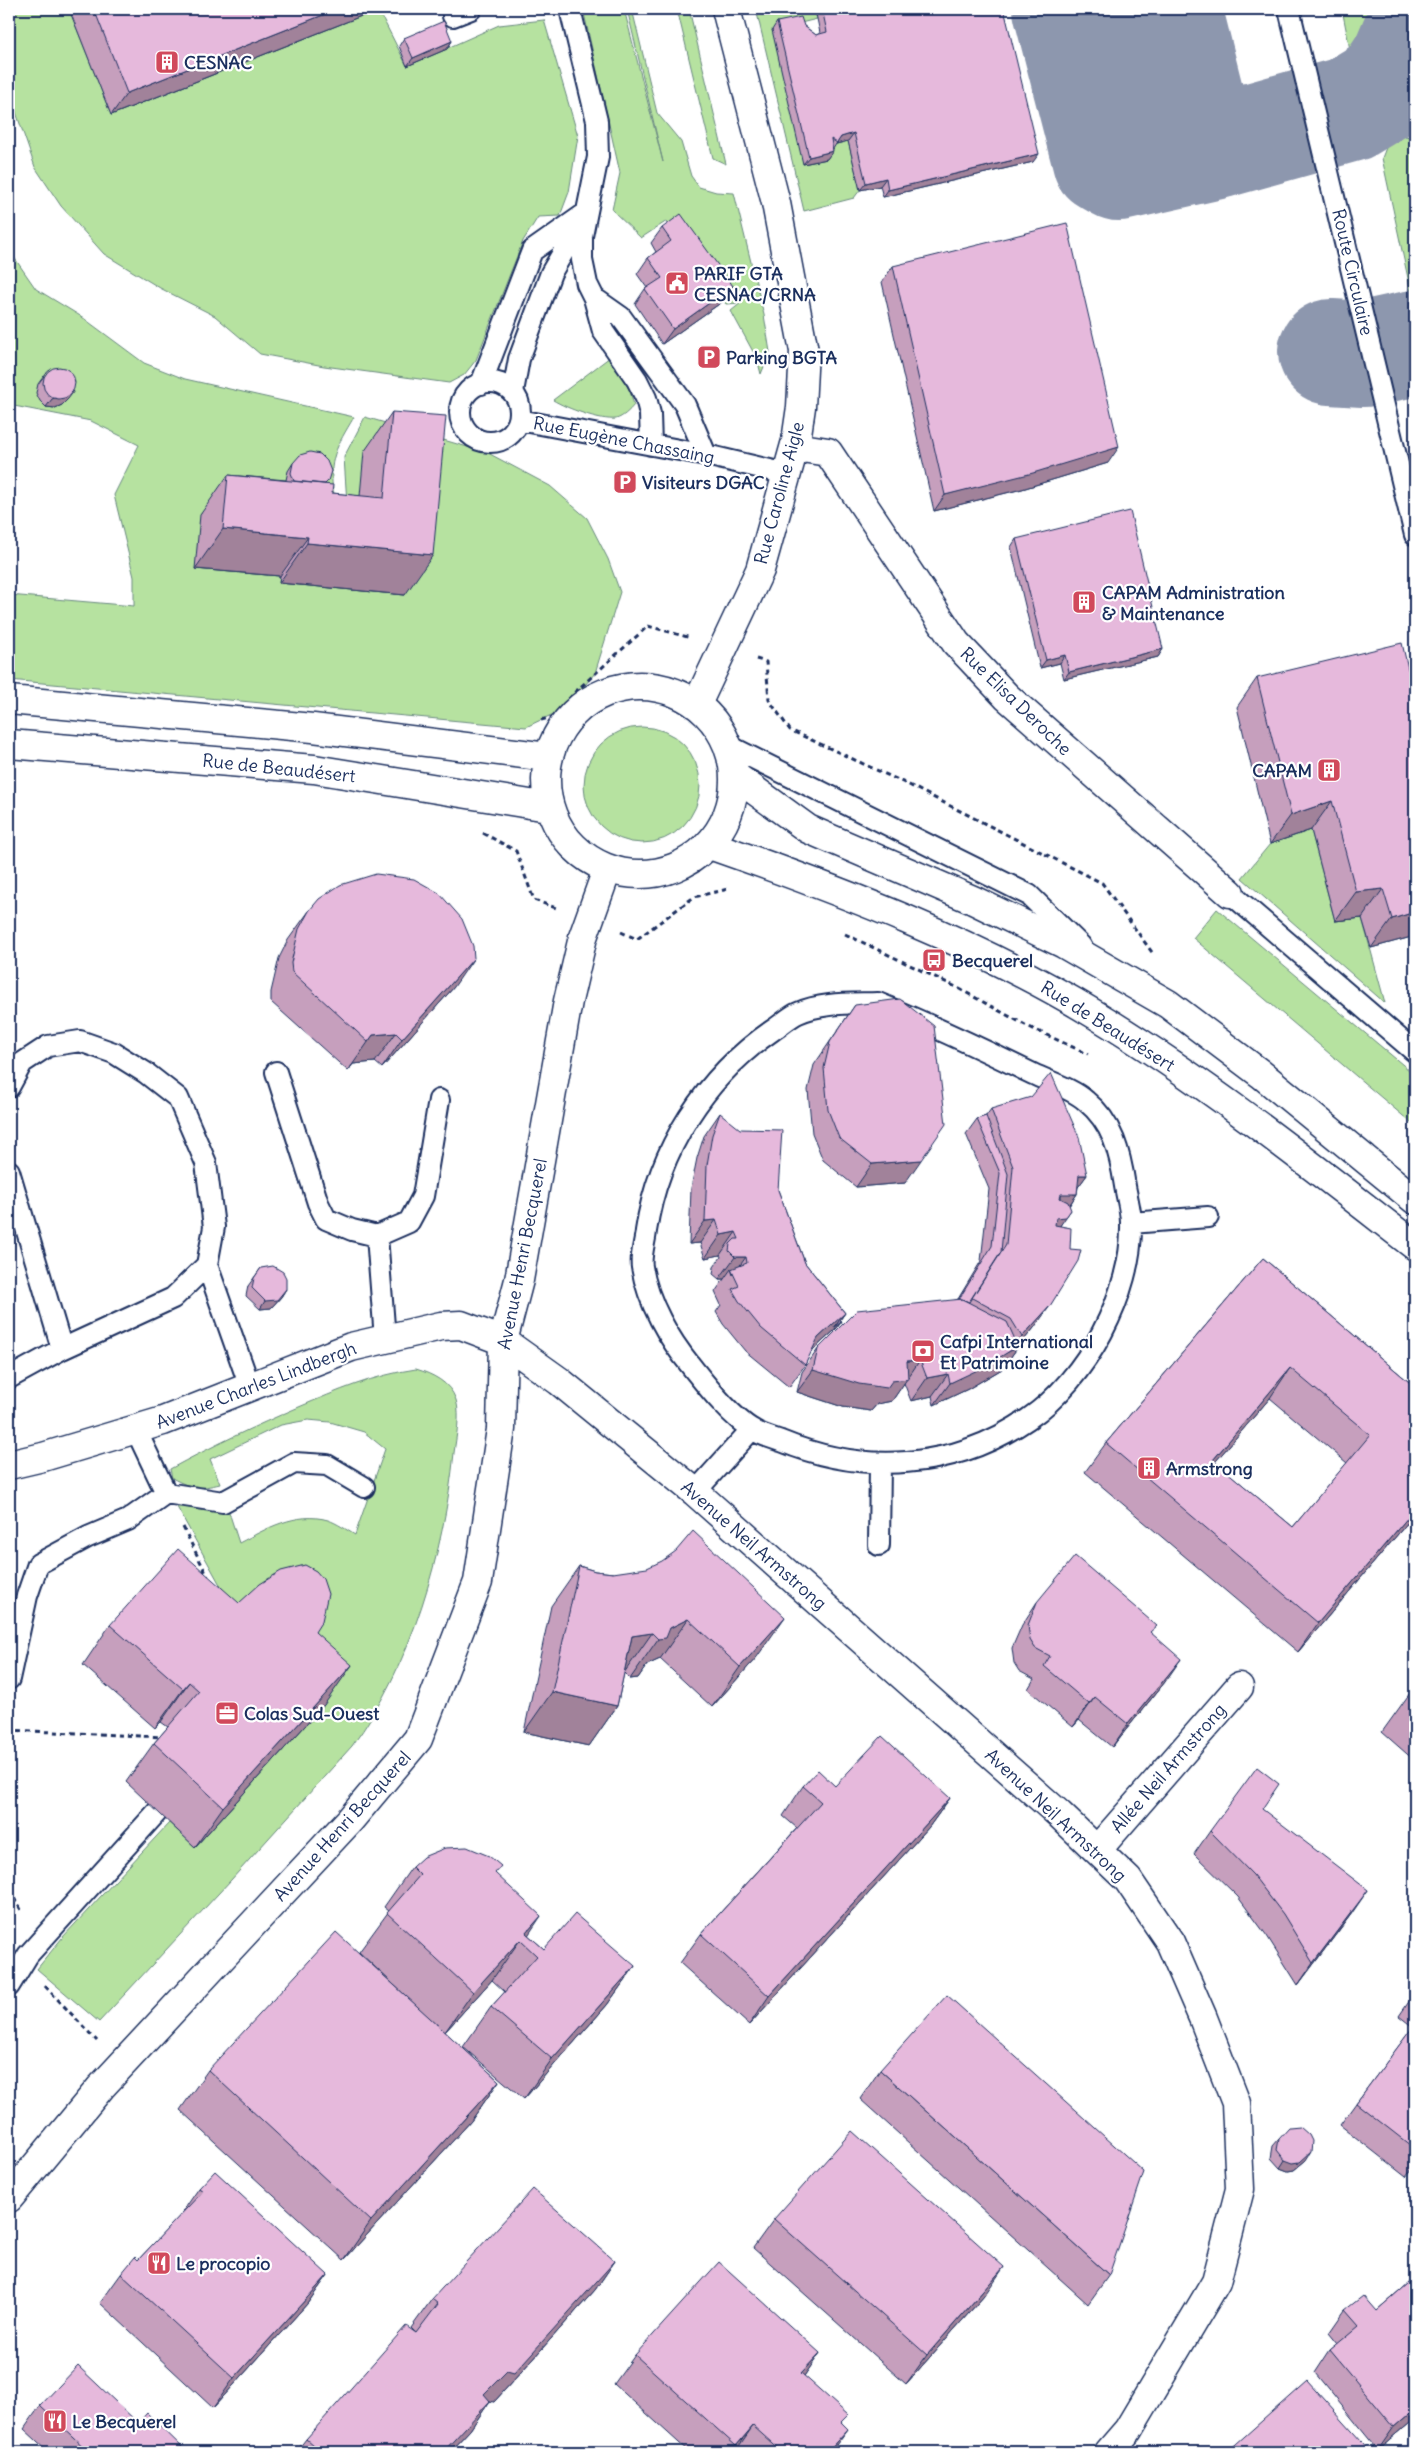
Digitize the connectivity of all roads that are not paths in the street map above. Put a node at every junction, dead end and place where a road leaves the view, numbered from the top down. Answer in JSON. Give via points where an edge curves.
{"nodes":[{"id":1,"x":570,"y":9,"type":"edge"},
{"id":2,"x":726,"y":9,"type":"edge"},
{"id":3,"x":1289,"y":9,"type":"edge"},
{"id":4,"x":586,"y":213,"type":"junction"},
{"id":5,"x":594,"y":298,"type":"junction"},
{"id":6,"x":481,"y":384,"type":"junction"},
{"id":7,"x":513,"y":392,"type":"junction"},
{"id":8,"x":519,"y":420,"type":"junction"},
{"id":9,"x":651,"y":445,"type":"junction"},
{"id":10,"x":795,"y":447,"type":"junction"},
{"id":11,"x":706,"y":455,"type":"junction"},
{"id":12,"x":787,"y":474,"type":"junction"},
{"id":13,"x":1415,"y":536,"type":"edge"},
{"id":14,"x":9,"y":700,"type":"edge"},
{"id":15,"x":697,"y":704,"type":"junction"},
{"id":16,"x":9,"y":744,"type":"edge"},
{"id":17,"x":729,"y":746,"type":"junction"},
{"id":18,"x":548,"y":757,"type":"junction"},
{"id":19,"x":735,"y":776,"type":"junction"},
{"id":20,"x":548,"y":807,"type":"junction"},
{"id":21,"x":710,"y":845,"type":"junction"},
{"id":22,"x":608,"y":870,"type":"junction"},
{"id":23,"x":1230,"y":893,"type":"joint"},
{"id":24,"x":1102,"y":967,"type":"junction"},
{"id":25,"x":1415,"y":1052,"type":"edge"},
{"id":26,"x":276,"y":1072,"type":"dead end"},
{"id":27,"x":9,"y":1087,"type":"edge"},
{"id":28,"x":439,"y":1100,"type":"dead end"},
{"id":29,"x":9,"y":1171,"type":"edge"},
{"id":30,"x":1415,"y":1200,"type":"edge"},
{"id":31,"x":1208,"y":1217,"type":"dead end"},
{"id":32,"x":1131,"y":1223,"type":"junction"},
{"id":33,"x":377,"y":1236,"type":"junction"},
{"id":34,"x":1415,"y":1246,"type":"edge"},
{"id":35,"x":207,"y":1265,"type":"junction"},
{"id":36,"x":385,"y":1340,"type":"junction"},
{"id":37,"x":503,"y":1341,"type":"junction"},
{"id":38,"x":62,"y":1349,"type":"junction"},
{"id":39,"x":9,"y":1378,"type":"edge"},
{"id":40,"x":250,"y":1387,"type":"junction"},
{"id":41,"x":752,"y":1429,"type":"junction"},
{"id":42,"x":136,"y":1430,"type":"junction"},
{"id":43,"x":880,"y":1463,"type":"junction"},
{"id":44,"x":9,"y":1465,"type":"edge"},
{"id":45,"x":364,"y":1487,"type":"dead end"},
{"id":46,"x":695,"y":1492,"type":"junction"},
{"id":47,"x":166,"y":1493,"type":"junction"},
{"id":48,"x":879,"y":1545,"type":"dead end"},
{"id":49,"x":9,"y":1679,"type":"edge"},
{"id":50,"x":1239,"y":1687,"type":"dead end"},
{"id":51,"x":157,"y":1812,"type":"dead end"},
{"id":52,"x":1097,"y":1850,"type":"junction"},
{"id":53,"x":9,"y":1986,"type":"edge"},
{"id":54,"x":9,"y":2198,"type":"edge"},
{"id":55,"x":1109,"y":2452,"type":"edge"}],
"edges":[{"from":1,"to":4,"type":"lane","via":[[597,121],[598,158]]},
{"from":2,"to":10,"type":"street","name":"Rue Caroline Aigle","via":[[776,203],[804,351]]},
{"from":3,"to":13,"type":"lane","name":"Route Circulaire"},
{"from":4,"to":5,"type":"lane","via":[[582,260]]},
{"from":4,"to":6,"type":"lane","via":[[532,250]]},
{"from":4,"to":7,"type":"lane","via":[[551,273],[519,359]]},
{"from":5,"to":9,"type":"lane","via":[[603,331],[646,398]]},
{"from":5,"to":11,"type":"lane","via":[[621,318],[685,405]]},
{"from":6,"to":7,"type":"lane","via":[[504,385]]},
{"from":6,"to":8,"type":"lane","name":"Rue Eugène Chassaing","via":[[472,388],[461,402],[460,413],[467,432],[476,439],[497,442],[507,438]]},
{"from":7,"to":8,"type":"lane","name":"Rue Eugène Chassaing","via":[[518,401]]},
{"from":8,"to":9,"type":"lane","name":"Rue Eugène Chassaing"},
{"from":9,"to":11,"type":"lane","name":"Rue Eugène Chassaing"},
{"from":10,"to":12,"type":"street","name":"Rue Caroline Aigle"},
{"from":10,"to":23,"type":"street","name":"Rue Elisa Deroche","via":[[828,452],[956,643],[1007,697]]},
{"from":11,"to":12,"type":"lane","name":"Rue Eugène Chassaing"},
{"from":12,"to":15,"type":"street","name":"Rue Caroline Aigle","via":[[760,570]]},
{"from":14,"to":18,"type":"street","via":[[313,728]]},
{"from":15,"to":17,"type":"street","via":[[716,722]]},
{"from":15,"to":18,"type":"street","via":[[663,688],[626,686],[591,698],[563,723]]},
{"from":16,"to":20,"type":"street","name":"Rue de Beaudésert","via":[[314,769]]},
{"from":17,"to":19,"type":"street"},
{"from":17,"to":24,"type":"lane","via":[[1029,895]]},
{"from":18,"to":20,"type":"street","via":[[544,782]]},
{"from":19,"to":21,"type":"street","via":[[729,813]]},
{"from":19,"to":24,"type":"street","via":[[808,829],[972,900],[1064,944]]},
{"from":20,"to":22,"type":"street","via":[[570,846]]},
{"from":21,"to":22,"type":"street","via":[[680,867],[644,876]]},
{"from":21,"to":34,"type":"street","name":"Rue de Beaudésert","via":[[792,873],[951,940],[1095,1014],[1218,1096]]},
{"from":22,"to":37,"type":"street","name":"Avenue Henri Becquerel","via":[[583,937],[568,1001],[520,1280]]},
{"from":23,"to":25,"type":"lane"},
{"from":24,"to":30,"type":"street","via":[[1168,1004]]},
{"from":26,"to":33,"type":"lane","via":[[318,1204],[326,1219]]},
{"from":27,"to":35,"type":"lane","via":[[22,1063],[48,1046],[80,1041],[114,1053],[146,1072],[178,1098],[206,1163],[214,1227]]},
{"from":28,"to":33,"type":"lane","via":[[423,1196],[409,1222]]},
{"from":29,"to":38,"type":"lane"},
{"from":31,"to":32,"type":"lane"},
{"from":32,"to":41,"type":"lane","via":[[1113,1132],[1085,1100],[934,1026],[878,1003],[836,1004],[798,1013],[757,1041],[718,1076],[689,1116],[664,1162],[649,1214],[641,1265],[656,1309],[678,1350],[715,1395]]},
{"from":32,"to":43,"type":"lane","via":[[1126,1274],[1103,1331],[1078,1369],[1044,1408],[1002,1437],[946,1457]]},
{"from":33,"to":36,"type":"lane"},
{"from":35,"to":38,"type":"lane","via":[[173,1298]]},
{"from":35,"to":40,"type":"lane"},
{"from":36,"to":37,"type":"street","name":"Avenue Charles Lindbergh","via":[[441,1326],[461,1325]]},
{"from":36,"to":40,"type":"street","name":"Avenue Charles Lindbergh","via":[[351,1347]]},
{"from":37,"to":46,"type":"street","name":"Avenue Neil Armstrong","via":[[560,1381]]},
{"from":37,"to":54,"type":"street","name":"Avenue Henri Becquerel","via":[[501,1429],[478,1582],[418,1739],[350,1820],[101,2087]]},
{"from":38,"to":39,"type":"lane"},
{"from":40,"to":42,"type":"street","name":"Avenue Charles Lindbergh"},
{"from":41,"to":43,"type":"lane","via":[[798,1448],[841,1460]]},
{"from":41,"to":46,"type":"lane"},
{"from":42,"to":44,"type":"street","name":"Avenue Charles Lindbergh"},
{"from":42,"to":47,"type":"lane"},
{"from":43,"to":48,"type":"lane"},
{"from":45,"to":47,"type":"lane","via":[[327,1465],[294,1463],[223,1502]]},
{"from":46,"to":52,"type":"street","name":"Avenue Neil Armstrong"},
{"from":47,"to":49,"type":"lane","via":[[128,1520],[38,1564],[27,1596]]},
{"from":50,"to":52,"type":"street","name":"Allée Neil Armstrong"},
{"from":51,"to":53,"type":"lane","via":[[28,1955]]},
{"from":52,"to":55,"type":"street","name":"Avenue Neil Armstrong","via":[[1128,1880],[1170,1942],[1203,2018],[1236,2103],[1240,2189],[1216,2282],[1128,2430]]}]}
